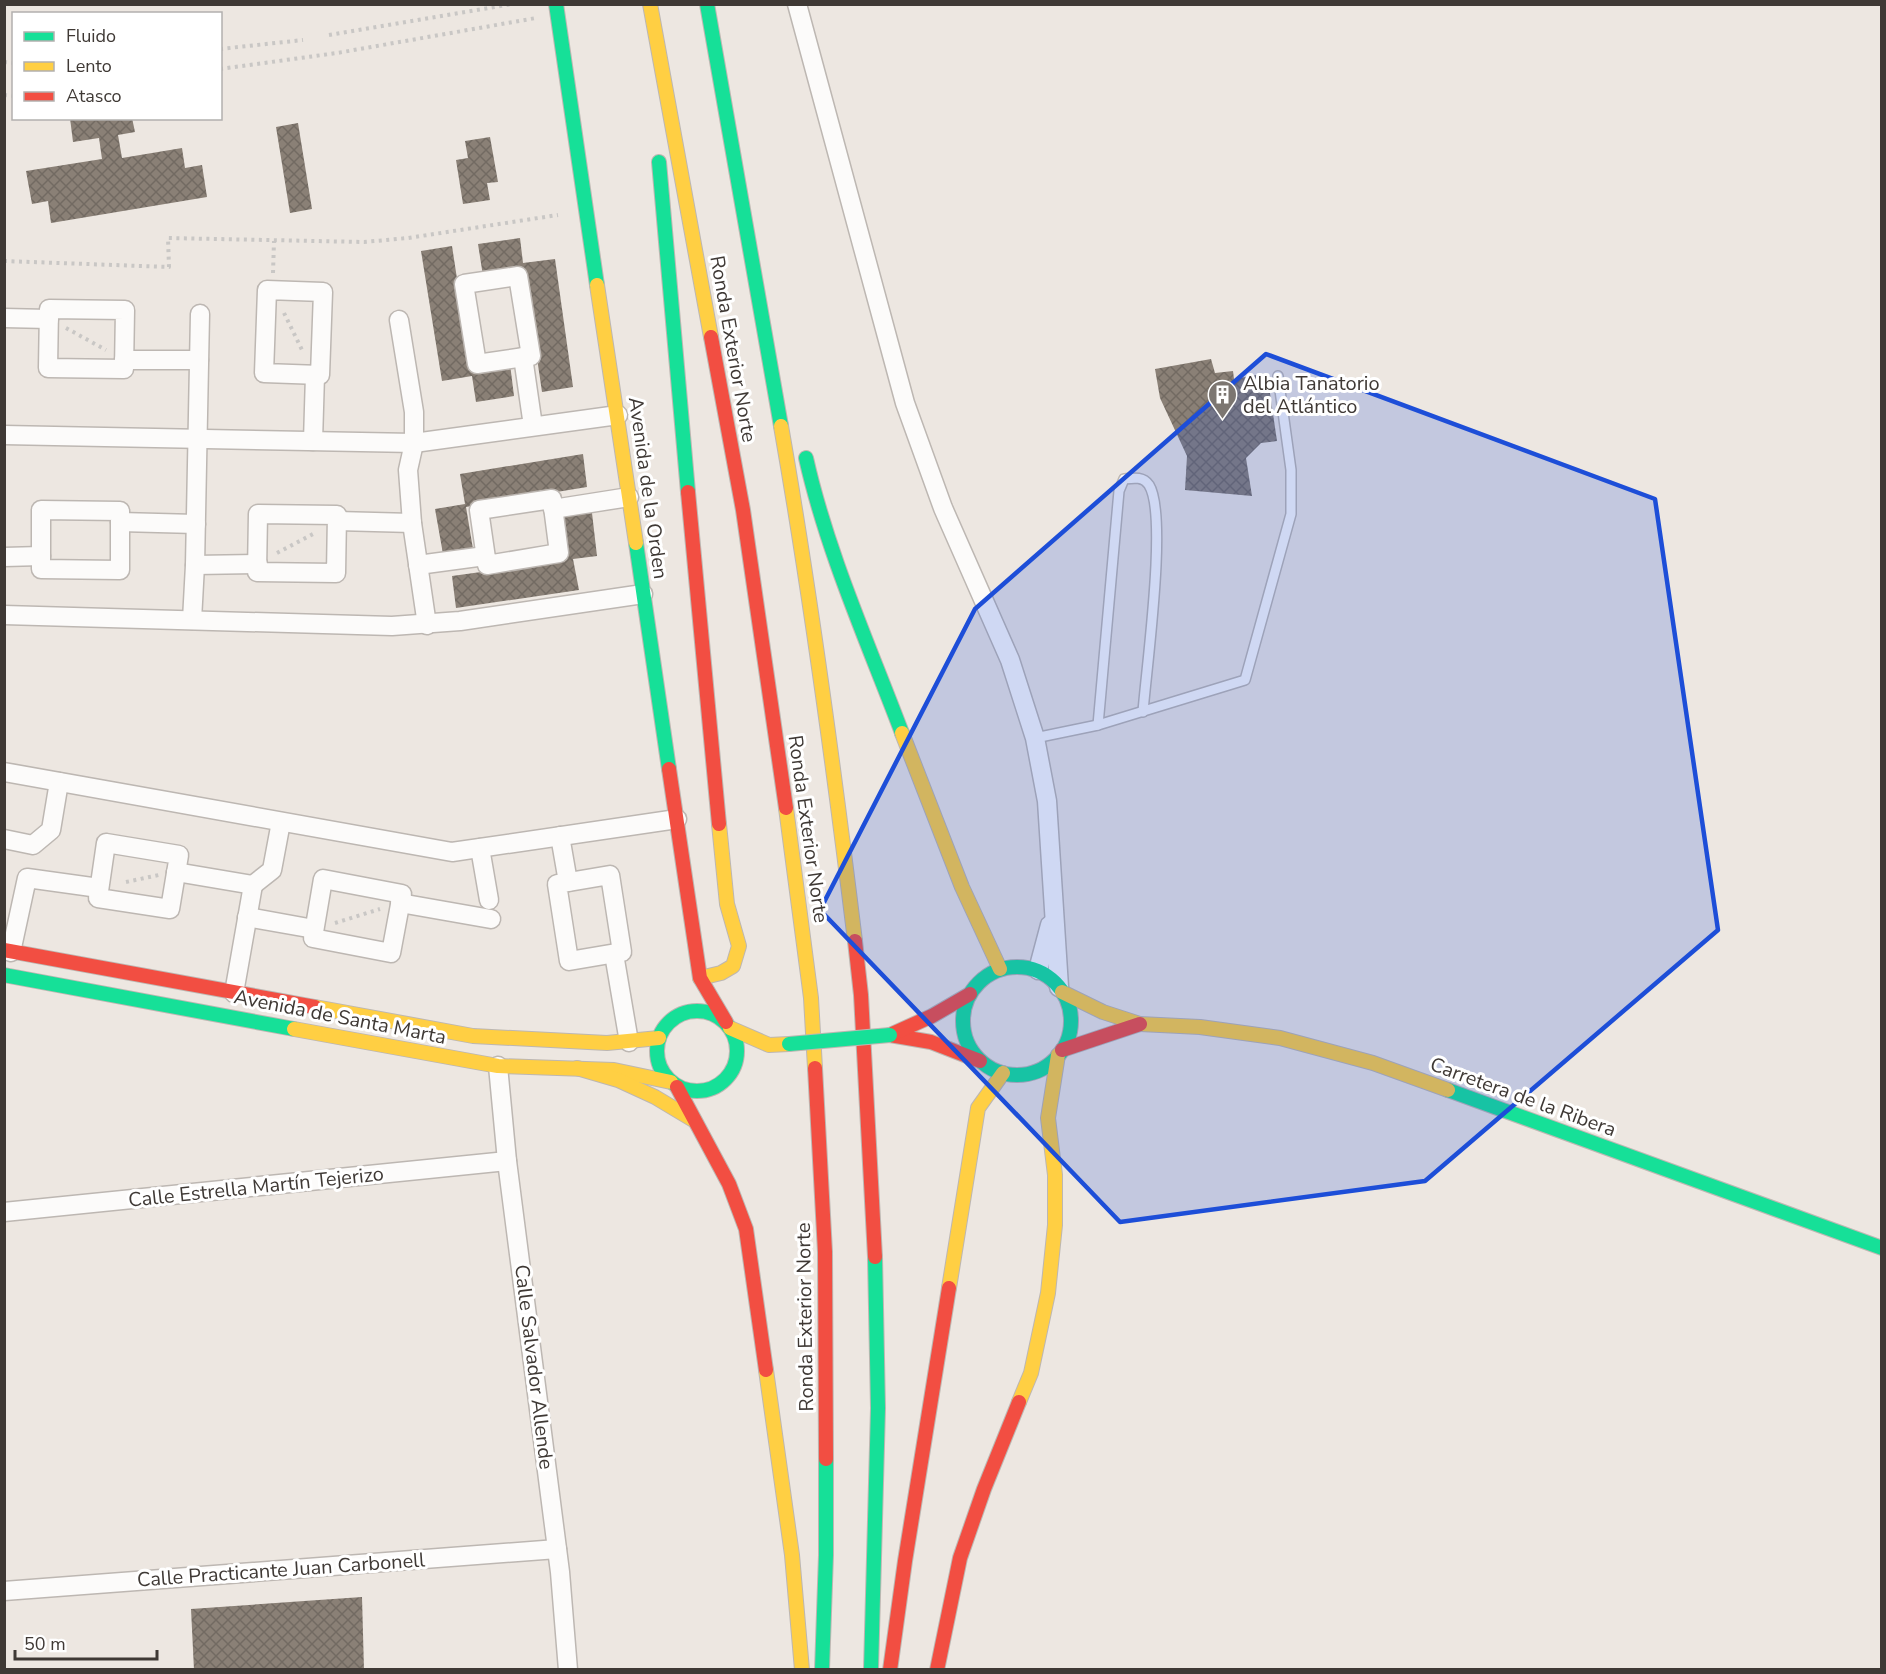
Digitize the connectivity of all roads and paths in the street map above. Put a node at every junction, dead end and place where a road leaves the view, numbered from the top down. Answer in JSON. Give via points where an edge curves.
{"nodes":[{"id":1,"x":512,"y":4,"type":"edge"},
{"id":2,"x":556,"y":4,"type":"edge"},
{"id":3,"x":648,"y":4,"type":"edge"},
{"id":4,"x":707,"y":4,"type":"edge"},
{"id":5,"x":797,"y":4,"type":"edge"},
{"id":6,"x":536,"y":18,"type":"dead end"},
{"id":7,"x":329,"y":35,"type":"dead end"},
{"id":8,"x":303,"y":40,"type":"dead end"},
{"id":9,"x":222,"y":49,"type":"edge"},
{"id":10,"x":222,"y":69,"type":"edge"},
{"id":11,"x":655,"y":111,"type":"dead end"},
{"id":12,"x":658,"y":147,"type":"dead end"},
{"id":13,"x":738,"y":176,"type":"junction"},
{"id":14,"x":558,"y":214,"type":"dead end"},
{"id":15,"x":4,"y":261,"type":"edge"},
{"id":16,"x":200,"y":314,"type":"dead end"},
{"id":17,"x":4,"y":318,"type":"edge"},
{"id":18,"x":49,"y":319,"type":"junction"},
{"id":19,"x":399,"y":320,"type":"dead end"},
{"id":20,"x":779,"y":331,"type":"dead end"},
{"id":21,"x":523,"y":357,"type":"junction"},
{"id":22,"x":124,"y":360,"type":"junction"},
{"id":23,"x":199,"y":360,"type":"junction"},
{"id":24,"x":315,"y":375,"type":"junction"},
{"id":25,"x":1278,"y":376,"type":"dead end"},
{"id":26,"x":618,"y":415,"type":"junction"},
{"id":27,"x":533,"y":426,"type":"junction"},
{"id":28,"x":4,"y":435,"type":"edge"},
{"id":29,"x":197,"y":439,"type":"junction"},
{"id":30,"x":313,"y":441,"type":"junction"},
{"id":31,"x":414,"y":443,"type":"junction"},
{"id":32,"x":804,"y":445,"type":"dead end"},
{"id":33,"x":629,"y":497,"type":"junction"},
{"id":34,"x":553,"y":509,"type":"junction"},
{"id":35,"x":120,"y":522,"type":"junction"},
{"id":36,"x":337,"y":522,"type":"junction"},
{"id":37,"x":412,"y":523,"type":"junction"},
{"id":38,"x":196,"y":524,"type":"junction"},
{"id":39,"x":4,"y":556,"type":"edge"},
{"id":40,"x":41,"y":556,"type":"junction"},
{"id":41,"x":485,"y":556,"type":"junction"},
{"id":42,"x":258,"y":564,"type":"junction"},
{"id":43,"x":195,"y":565,"type":"junction"},
{"id":44,"x":418,"y":565,"type":"junction"},
{"id":45,"x":643,"y":594,"type":"junction"},
{"id":46,"x":4,"y":615,"type":"edge"},
{"id":47,"x":192,"y":621,"type":"junction"},
{"id":48,"x":427,"y":625,"type":"junction"},
{"id":49,"x":1143,"y":711,"type":"junction"},
{"id":50,"x":1098,"y":725,"type":"junction"},
{"id":51,"x":1035,"y":738,"type":"junction"},
{"id":52,"x":4,"y":772,"type":"edge"},
{"id":53,"x":59,"y":782,"type":"junction"},
{"id":54,"x":677,"y":819,"type":"junction"},
{"id":55,"x":281,"y":822,"type":"junction"},
{"id":56,"x":560,"y":836,"type":"junction"},
{"id":57,"x":4,"y":839,"type":"edge"},
{"id":58,"x":480,"y":848,"type":"junction"},
{"id":59,"x":176,"y":872,"type":"junction"},
{"id":60,"x":568,"y":882,"type":"junction"},
{"id":61,"x":253,"y":885,"type":"junction"},
{"id":62,"x":99,"y":888,"type":"junction"},
{"id":63,"x":489,"y":900,"type":"dead end"},
{"id":64,"x":400,"y":903,"type":"junction"},
{"id":65,"x":1053,"y":909,"type":"junction"},
{"id":66,"x":247,"y":917,"type":"junction"},
{"id":67,"x":491,"y":919,"type":"dead end"},
{"id":68,"x":314,"y":929,"type":"junction"},
{"id":69,"x":8,"y":951,"type":"edge"},
{"id":70,"x":614,"y":954,"type":"junction"},
{"id":71,"x":1000,"y":969,"type":"junction"},
{"id":72,"x":1038,"y":970,"type":"junction"},
{"id":73,"x":4,"y":975,"type":"edge"},
{"id":74,"x":694,"y":987,"type":"junction"},
{"id":75,"x":1061,"y":990,"type":"junction"},
{"id":76,"x":234,"y":993,"type":"junction"},
{"id":77,"x":970,"y":994,"type":"junction"},
{"id":78,"x":669,"y":1022,"type":"junction"},
{"id":79,"x":1140,"y":1024,"type":"junction"},
{"id":80,"x":728,"y":1025,"type":"junction"},
{"id":81,"x":890,"y":1035,"type":"junction"},
{"id":82,"x":659,"y":1038,"type":"junction"},
{"id":83,"x":629,"y":1042,"type":"junction"},
{"id":84,"x":769,"y":1045,"type":"junction"},
{"id":85,"x":1060,"y":1052,"type":"junction"},
{"id":86,"x":980,"y":1061,"type":"junction"},
{"id":87,"x":498,"y":1066,"type":"junction"},
{"id":88,"x":735,"y":1066,"type":"junction"},
{"id":89,"x":577,"y":1068,"type":"junction"},
{"id":90,"x":1003,"y":1073,"type":"junction"},
{"id":91,"x":1026,"y":1074,"type":"junction"},
{"id":92,"x":674,"y":1084,"type":"junction"},
{"id":93,"x":1048,"y":1118,"type":"junction"},
{"id":94,"x":696,"y":1122,"type":"junction"},
{"id":95,"x":507,"y":1161,"type":"junction"},
{"id":96,"x":4,"y":1212,"type":"edge"},
{"id":97,"x":1881,"y":1248,"type":"edge"},
{"id":98,"x":557,"y":1549,"type":"junction"},
{"id":99,"x":4,"y":1591,"type":"edge"},
{"id":100,"x":568,"y":1670,"type":"edge"},
{"id":101,"x":802,"y":1670,"type":"edge"},
{"id":102,"x":822,"y":1670,"type":"edge"},
{"id":103,"x":871,"y":1670,"type":"edge"},
{"id":104,"x":890,"y":1670,"type":"edge"},
{"id":105,"x":938,"y":1670,"type":"edge"}],
"edges":[{"from":1,"to":7,"type":"path"},
{"from":2,"to":26,"type":"main road","name":"Avenida de la Orden"},
{"from":3,"to":11,"type":"main road"},
{"from":3,"to":102,"type":"main road","name":"Ronda Exterior Norte","via":[[743,510],[811,998],[825,1252],[826,1555]]},
{"from":4,"to":13,"type":"main road","name":"Ronda Exterior Norte"},
{"from":5,"to":51,"type":"street","via":[[905,403],[943,508],[1010,660]]},
{"from":6,"to":10,"type":"path"},
{"from":8,"to":9,"type":"path"},
{"from":12,"to":74,"type":"main road","via":[[704,680],[727,904],[739,946],[733,966]]},
{"from":13,"to":20,"type":"main road"},
{"from":13,"to":103,"type":"main road","name":"Ronda Exterior Norte","via":[[800,537],[835,777],[861,995],[875,1253],[878,1408]]},
{"from":14,"to":15,"type":"path","via":[[364,242],[168,238],[168,267]]},
{"from":16,"to":23,"type":"street"},
{"from":17,"to":18,"type":"street"},
{"from":18,"to":22,"type":"path"},
{"from":18,"to":22,"type":"street","via":[[48,368],[124,369]]},
{"from":18,"to":22,"type":"street","via":[[49,309],[126,310]]},
{"from":19,"to":31,"type":"street","via":[[414,412]]},
{"from":21,"to":21,"type":"street","via":[[531,356],[518,276],[465,284],[477,364]]},
{"from":21,"to":27,"type":"street"},
{"from":22,"to":23,"type":"street"},
{"from":23,"to":29,"type":"street"},
{"from":24,"to":24,"type":"street","via":[[321,375],[323,292],[267,290],[264,373]]},
{"from":24,"to":30,"type":"street"},
{"from":25,"to":49,"type":"lane","via":[[1291,470],[1291,514],[1245,680]]},
{"from":26,"to":27,"type":"street"},
{"from":26,"to":33,"type":"main road","name":"Avenida de la Orden"},
{"from":27,"to":31,"type":"street"},
{"from":28,"to":29,"type":"street"},
{"from":29,"to":30,"type":"street"},
{"from":29,"to":38,"type":"street"},
{"from":30,"to":31,"type":"street"},
{"from":31,"to":37,"type":"street","via":[[408,470]]},
{"from":32,"to":71,"type":"main road","via":[[811,480],[843,579],[962,887]]},
{"from":33,"to":34,"type":"street"},
{"from":33,"to":45,"type":"main road","name":"Avenida de la Orden"},
{"from":34,"to":41,"type":"street","via":[[559,553],[487,565]]},
{"from":34,"to":41,"type":"street","via":[[552,500],[479,510]]},
{"from":35,"to":38,"type":"street"},
{"from":35,"to":40,"type":"street","via":[[120,511],[41,510]]},
{"from":35,"to":40,"type":"street","via":[[120,570],[41,569]]},
{"from":36,"to":37,"type":"street"},
{"from":36,"to":42,"type":"path"},
{"from":36,"to":42,"type":"street","via":[[337,514],[258,514]]},
{"from":36,"to":42,"type":"street","via":[[336,573],[258,572]]},
{"from":37,"to":44,"type":"street"},
{"from":38,"to":43,"type":"street"},
{"from":39,"to":40,"type":"street"},
{"from":41,"to":44,"type":"street"},
{"from":42,"to":43,"type":"street"},
{"from":43,"to":47,"type":"street"},
{"from":44,"to":48,"type":"street"},
{"from":45,"to":48,"type":"street"},
{"from":45,"to":54,"type":"main road","name":"Avenida de la Orden"},
{"from":46,"to":47,"type":"street"},
{"from":47,"to":48,"type":"street"},
{"from":49,"to":50,"type":"lane"},
{"from":49,"to":50,"type":"lane","via":[[1158,540],[1150,486],[1134,478],[1124,479],[1119,491]]},
{"from":50,"to":51,"type":"lane"},
{"from":51,"to":65,"type":"street","via":[[1047,801]]},
{"from":52,"to":53,"type":"street"},
{"from":53,"to":55,"type":"street"},
{"from":53,"to":57,"type":"street","via":[[51,830],[33,844]]},
{"from":54,"to":56,"type":"street"},
{"from":54,"to":74,"type":"main road","name":"Avenida de la Orden"},
{"from":55,"to":58,"type":"street","via":[[452,852]]},
{"from":55,"to":61,"type":"street","via":[[272,870]]},
{"from":56,"to":58,"type":"street"},
{"from":56,"to":60,"type":"street"},
{"from":58,"to":63,"type":"street"},
{"from":59,"to":61,"type":"street"},
{"from":59,"to":62,"type":"path"},
{"from":59,"to":62,"type":"street","via":[[170,909],[98,898]]},
{"from":59,"to":62,"type":"street","via":[[179,855],[106,843]]},
{"from":60,"to":70,"type":"street","via":[[610,875],[622,952]]},
{"from":60,"to":70,"type":"street","via":[[557,884],[569,961]]},
{"from":61,"to":66,"type":"street"},
{"from":62,"to":69,"type":"street","via":[[27,878]]},
{"from":64,"to":67,"type":"street"},
{"from":64,"to":68,"type":"path"},
{"from":64,"to":68,"type":"street","via":[[391,953],[313,938]]},
{"from":64,"to":68,"type":"street","via":[[402,894],[324,879]]},
{"from":65,"to":72,"type":"street"},
{"from":65,"to":75,"type":"street"},
{"from":66,"to":68,"type":"street"},
{"from":66,"to":76,"type":"street"},
{"from":69,"to":76,"type":"main road","name":"Avenida de Santa Marta"},
{"from":70,"to":83,"type":"street"},
{"from":71,"to":72,"type":"main road","via":[[1019,966]]},
{"from":71,"to":77,"type":"main road","via":[[988,974]]},
{"from":72,"to":75,"type":"main road"},
{"from":73,"to":87,"type":"main road","name":"Avenida de Santa Marta"},
{"from":74,"to":78,"type":"main road"},
{"from":74,"to":80,"type":"main road","name":"Avenida de la Orden"},
{"from":75,"to":79,"type":"main road","via":[[1103,1012]]},
{"from":75,"to":85,"type":"main road","via":[[1071,1022]]},
{"from":76,"to":83,"type":"main road","name":"Avenida de Santa Marta","via":[[473,1036]]},
{"from":77,"to":81,"type":"main road"},
{"from":77,"to":86,"type":"main road","via":[[963,1029]]},
{"from":78,"to":80,"type":"main road","via":[[683,1013],[700,1011],[714,1014]]},
{"from":78,"to":82,"type":"main road"},
{"from":79,"to":85,"type":"main road"},
{"from":79,"to":97,"type":"main road","name":"Carretera de la Ribera","via":[[1200,1026],[1280,1038],[1373,1063]]},
{"from":80,"to":84,"type":"main road"},
{"from":80,"to":88,"type":"main road","via":[[738,1048]]},
{"from":81,"to":84,"type":"main road","bridge":true},
{"from":81,"to":86,"type":"main road","via":[[931,1042]]},
{"from":82,"to":83,"type":"main road","name":"Avenida de Santa Marta"},
{"from":82,"to":92,"type":"main road","via":[[661,1069]]},
{"from":84,"to":88,"type":"main road"},
{"from":85,"to":91,"type":"main road","via":[[1053,1062]]},
{"from":85,"to":93,"type":"main road"},
{"from":86,"to":90,"type":"main road"},
{"from":87,"to":89,"type":"main road","name":"Avenida de Santa Marta"},
{"from":87,"to":95,"type":"street","name":"Calle Salvador Allende"},
{"from":88,"to":92,"type":"main road","via":[[726,1080],[711,1089],[694,1092]]},
{"from":89,"to":92,"type":"main road","name":"Avenida de Santa Marta","via":[[614,1070]]},
{"from":89,"to":94,"type":"main road","via":[[618,1080]]},
{"from":90,"to":91,"type":"main road"},
{"from":90,"to":104,"type":"main road","via":[[978,1108]]},
{"from":91,"to":93,"type":"main road"},
{"from":92,"to":94,"type":"main road"},
{"from":93,"to":105,"type":"main road","via":[[1055,1175],[1055,1225],[1048,1293],[1030,1372],[960,1558]]},
{"from":94,"to":101,"type":"main road","via":[[729,1184],[746,1229],[792,1555]]},
{"from":95,"to":96,"type":"street","name":"Calle Estrella Martín Tejerizo"},
{"from":95,"to":98,"type":"street","name":"Calle Salvador Allende"},
{"from":98,"to":99,"type":"street","name":"Calle Practicante Juan Carbonell"},
{"from":98,"to":100,"type":"street","name":"Calle Salvador Allende"}]}
